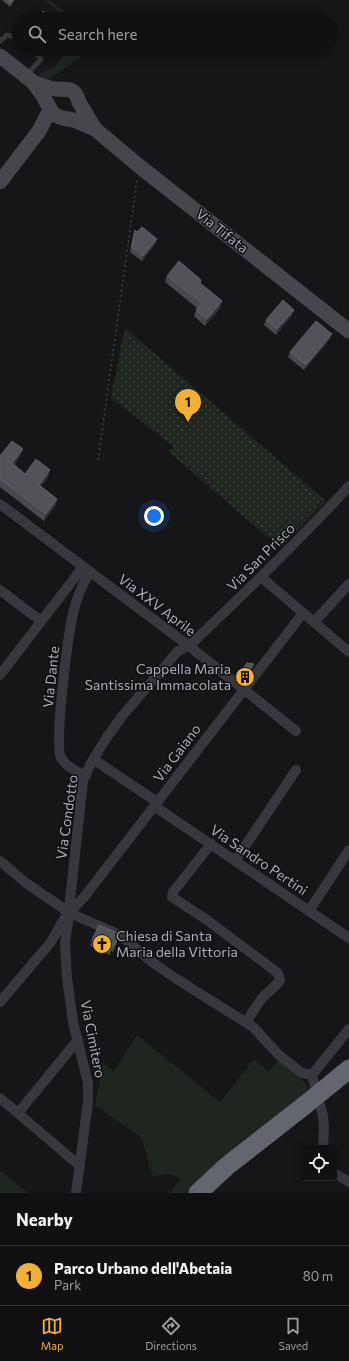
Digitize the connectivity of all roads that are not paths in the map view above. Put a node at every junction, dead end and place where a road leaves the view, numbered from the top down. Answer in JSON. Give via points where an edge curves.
{"nodes":[{"id":1,"x":12,"y":36,"type":"edge"},
{"id":2,"x":0,"y":41,"type":"edge"},
{"id":3,"x":0,"y":56,"type":"edge"},
{"id":4,"x":38,"y":56,"type":"edge"},
{"id":5,"x":29,"y":80,"type":"junction"},
{"id":6,"x":58,"y":90,"type":"junction"},
{"id":7,"x":79,"y":102,"type":"junction"},
{"id":8,"x":57,"y":113,"type":"junction"},
{"id":9,"x":96,"y":129,"type":"junction"},
{"id":10,"x":0,"y":182,"type":"edge"},
{"id":11,"x":349,"y":331,"type":"edge"},
{"id":12,"x":349,"y":486,"type":"edge"},
{"id":13,"x":0,"y":504,"type":"edge"},
{"id":14,"x":86,"y":569,"type":"junction"},
{"id":15,"x":261,"y":578,"type":"junction"},
{"id":16,"x":349,"y":584,"type":"edge"},
{"id":17,"x":0,"y":590,"type":"edge"},
{"id":18,"x":303,"y":613,"type":"junction"},
{"id":19,"x":41,"y":621,"type":"junction"},
{"id":20,"x":314,"y":622,"type":"junction"},
{"id":21,"x":189,"y":646,"type":"junction"},
{"id":22,"x":349,"y":652,"type":"edge"},
{"id":23,"x":0,"y":673,"type":"edge"},
{"id":24,"x":244,"y":689,"type":"junction"},
{"id":25,"x":296,"y":731,"type":"dead end"},
{"id":26,"x":93,"y":759,"type":"junction"},
{"id":27,"x":296,"y":770,"type":"dead end"},
{"id":28,"x":86,"y":776,"type":"junction"},
{"id":29,"x":156,"y":804,"type":"junction"},
{"id":30,"x":211,"y":844,"type":"junction"},
{"id":31,"x":349,"y":850,"type":"edge"},
{"id":32,"x":0,"y":861,"type":"edge"},
{"id":33,"x":235,"y":861,"type":"junction"},
{"id":34,"x":309,"y":911,"type":"junction"},
{"id":35,"x":69,"y":912,"type":"junction"},
{"id":36,"x":349,"y":938,"type":"edge"},
{"id":37,"x":0,"y":1002,"type":"edge"},
{"id":38,"x":246,"y":1022,"type":"junction"},
{"id":39,"x":349,"y":1028,"type":"edge"},
{"id":40,"x":78,"y":1040,"type":"junction"},
{"id":41,"x":349,"y":1069,"type":"edge"},
{"id":42,"x":312,"y":1075,"type":"junction"},
{"id":43,"x":0,"y":1098,"type":"edge"},
{"id":44,"x":18,"y":1113,"type":"junction"},
{"id":45,"x":323,"y":1145,"type":"edge"},
{"id":46,"x":80,"y":1166,"type":"junction"},
{"id":47,"x":337,"y":1175,"type":"edge"},
{"id":48,"x":349,"y":1182,"type":"edge"},
{"id":49,"x":76,"y":1193,"type":"edge"},
{"id":50,"x":198,"y":1193,"type":"edge"}],
"edges":[{"from":1,"to":2,"type":"lane","via":[[7,35]]},
{"from":3,"to":5,"type":"street","name":"Via Tifata"},
{"from":4,"to":5,"type":"lane","via":[[41,59]]},
{"from":5,"to":6,"type":"street","name":"Via Tifata"},
{"from":5,"to":8,"type":"street","name":"Via Tifata"},
{"from":6,"to":7,"type":"street","name":"Via Tifata","via":[[72,90]]},
{"from":6,"to":8,"type":"street","via":[[51,96]]},
{"from":7,"to":8,"type":"street","via":[[77,111],[70,117]]},
{"from":7,"to":9,"type":"street","name":"Via Tifata"},
{"from":8,"to":9,"type":"street","name":"Via Tifata"},
{"from":8,"to":10,"type":"street","via":[[38,131]]},
{"from":9,"to":11,"type":"street","name":"Via Tifata","via":[[139,166]]},
{"from":12,"to":15,"type":"street","name":"Via San Prisco"},
{"from":13,"to":14,"type":"street","name":"Via XXV Aprile"},
{"from":14,"to":19,"type":"street"},
{"from":14,"to":21,"type":"street","name":"Via XXV Aprile"},
{"from":14,"to":28,"type":"street","name":"Via Dante","via":[[73,614],[59,748],[65,763]]},
{"from":15,"to":18,"type":"street"},
{"from":15,"to":21,"type":"street","name":"Via San Prisco"},
{"from":16,"to":20,"type":"street"},
{"from":17,"to":19,"type":"street"},
{"from":18,"to":20,"type":"street"},
{"from":18,"to":24,"type":"street","name":"Via Gaiano"},
{"from":19,"to":23,"type":"street"},
{"from":20,"to":22,"type":"street"},
{"from":21,"to":24,"type":"street","name":"Via XXV Aprile"},
{"from":21,"to":26,"type":"street","name":"Via Condotto","via":[[178,651],[154,677],[123,715]]},
{"from":24,"to":25,"type":"street","name":"Via XXV Aprile"},
{"from":24,"to":29,"type":"street","name":"Via Gaiano"},
{"from":26,"to":28,"type":"street","name":"Via Condotto"},
{"from":26,"to":29,"type":"street","name":"Via Sandro Pertini"},
{"from":27,"to":33,"type":"street"},
{"from":28,"to":35,"type":"street","name":"Via Condotto","via":[[83,781],[78,819]]},
{"from":29,"to":30,"type":"street","name":"Via Sandro Pertini"},
{"from":29,"to":35,"type":"street","name":"Via Gaiano","via":[[85,896]]},
{"from":30,"to":33,"type":"street","name":"Via Sandro Pertini"},
{"from":30,"to":38,"type":"street","via":[[173,892],[172,897],[278,972],[280,980],[262,998]]},
{"from":31,"to":34,"type":"street"},
{"from":32,"to":35,"type":"street","via":[[26,883]]},
{"from":33,"to":34,"type":"street","name":"Via Sandro Pertini"},
{"from":34,"to":36,"type":"street","name":"Via Sandro Pertini"},
{"from":35,"to":37,"type":"street","via":[[51,942]]},
{"from":35,"to":38,"type":"street","via":[[120,935],[175,978]]},
{"from":35,"to":40,"type":"street","name":"Via Cimitero","via":[[65,943],[67,978]]},
{"from":38,"to":42,"type":"street","via":[[279,1055],[302,1073]]},
{"from":39,"to":42,"type":"street"},
{"from":40,"to":44,"type":"street"},
{"from":40,"to":46,"type":"street","name":"Via Cimitero","via":[[88,1083]]},
{"from":41,"to":50,"type":"highway","bridge":true,"via":[[227,1166]]},
{"from":42,"to":45,"type":"street","via":[[323,1116]]},
{"from":43,"to":44,"type":"street"},
{"from":44,"to":46,"type":"street"},
{"from":46,"to":49,"type":"street","name":"Via Cimitero"},
{"from":47,"to":48,"type":"street"}]}
